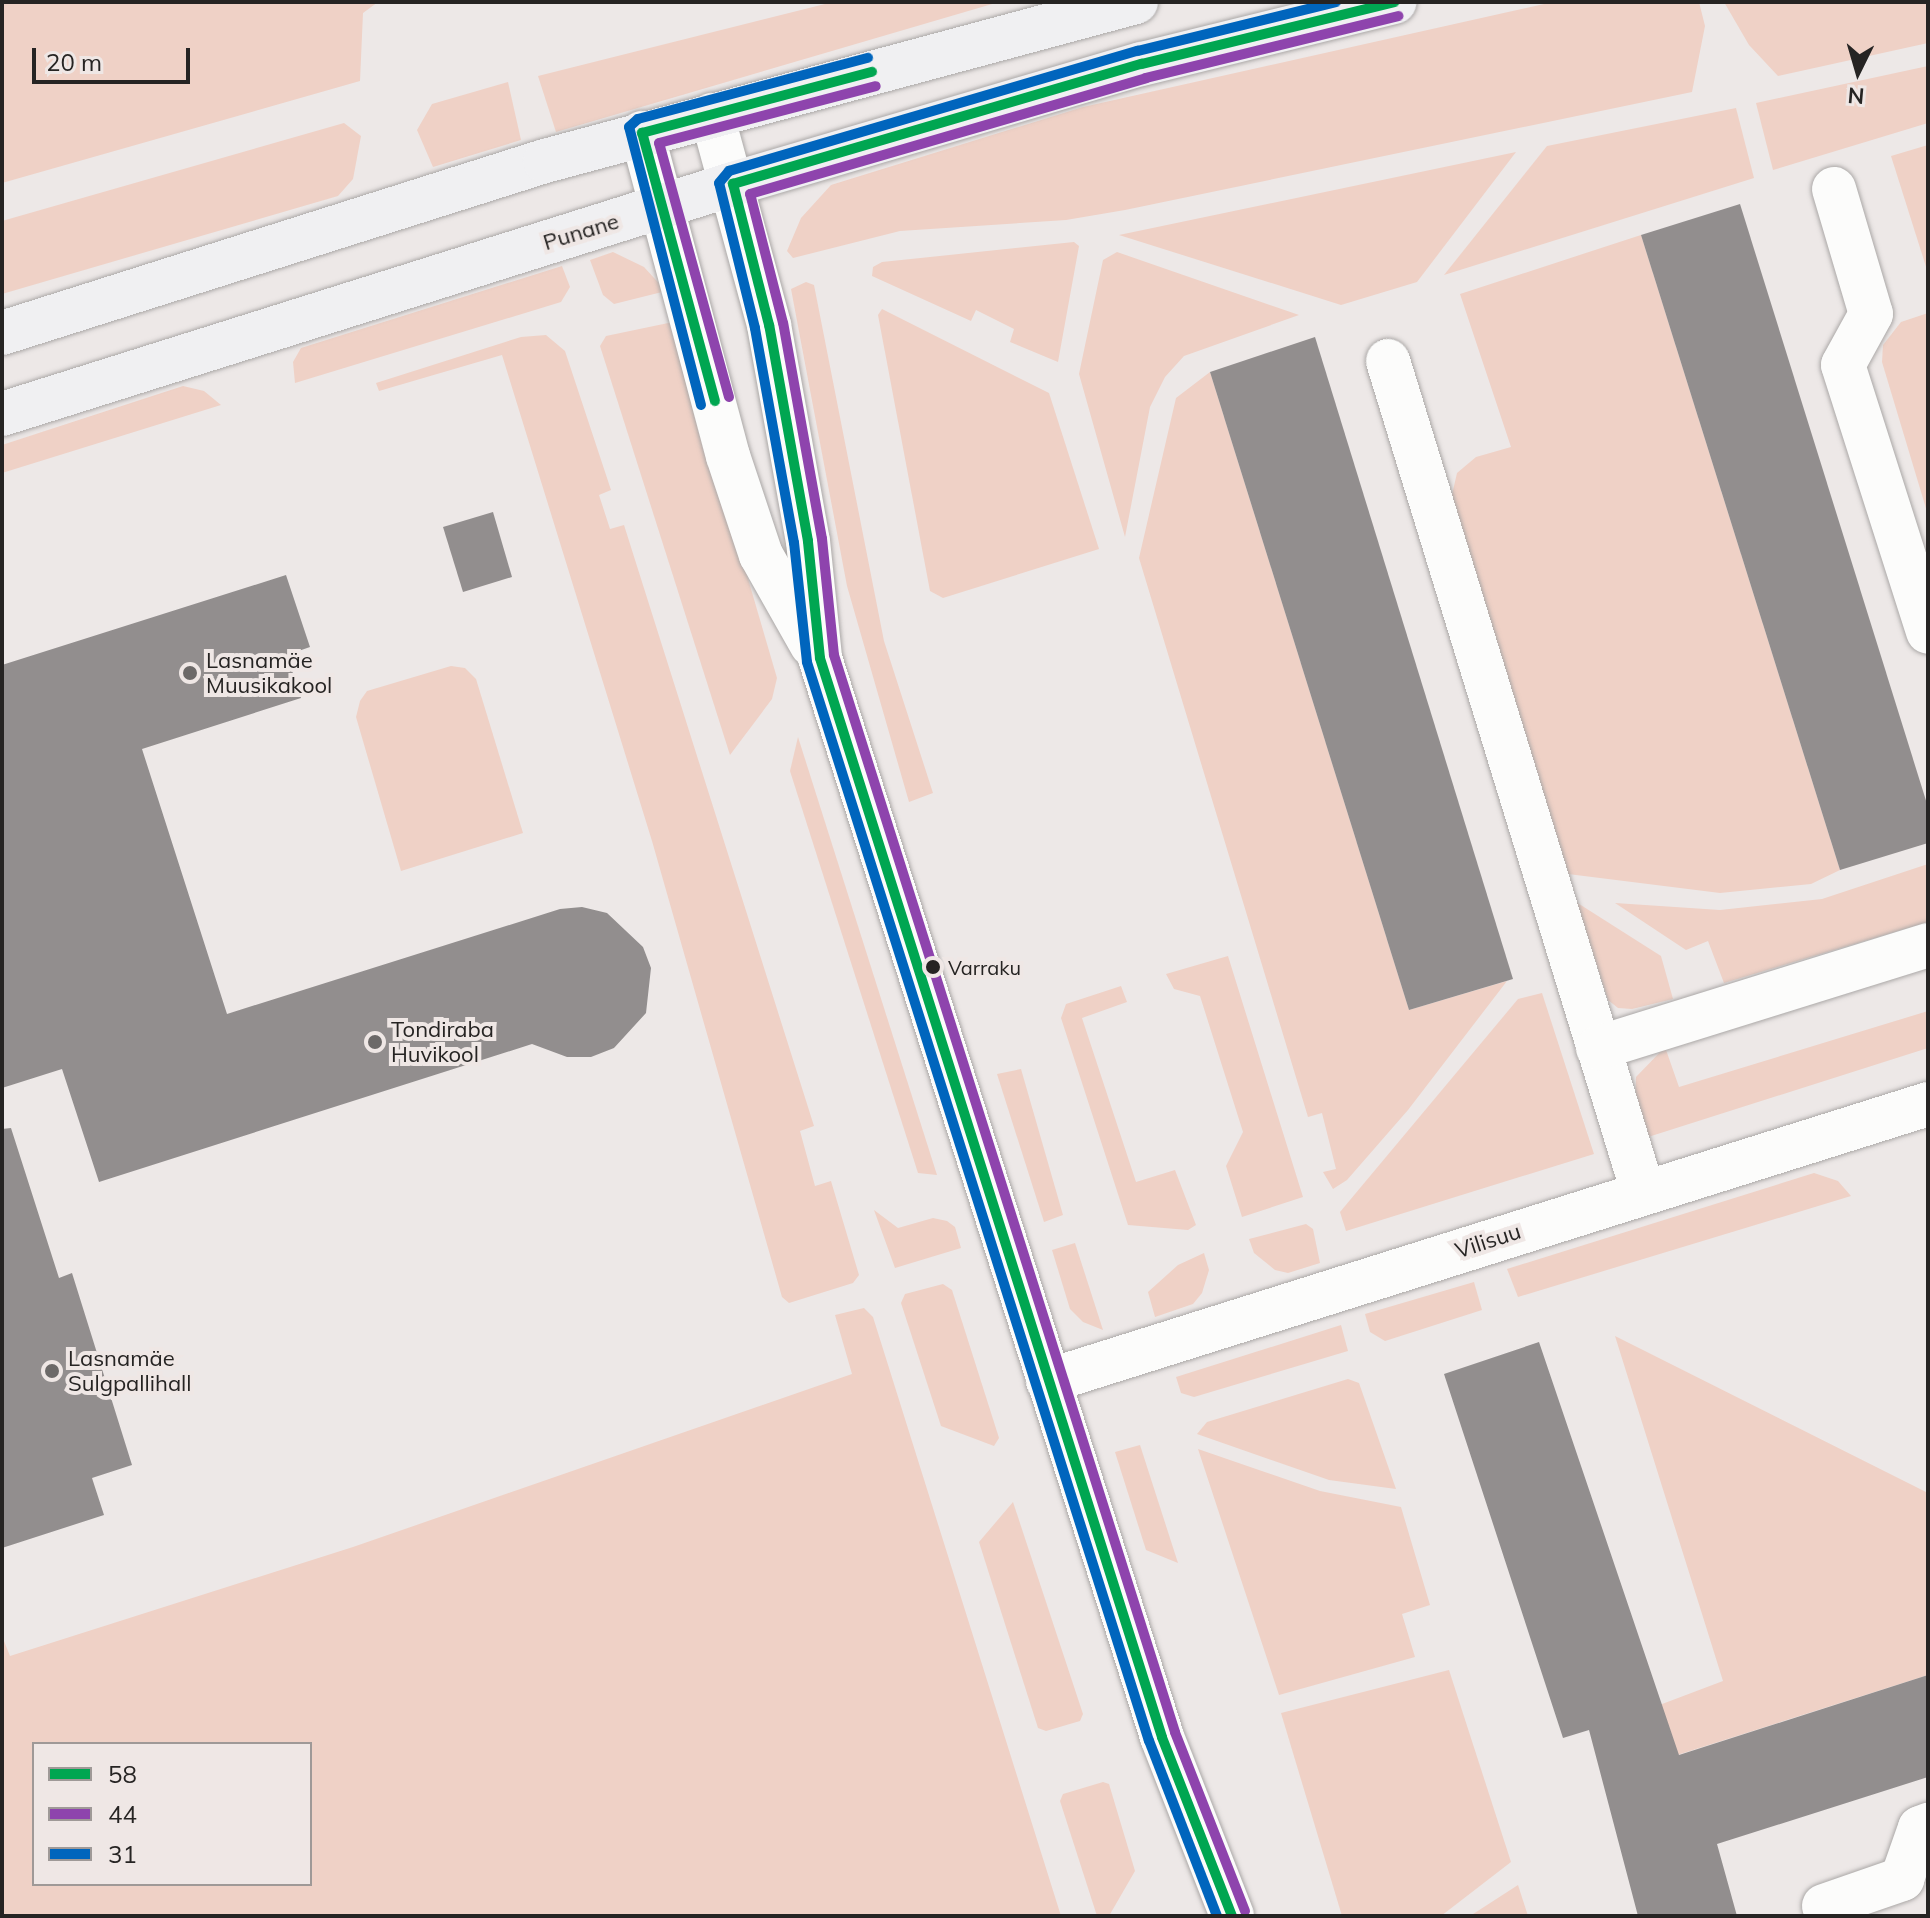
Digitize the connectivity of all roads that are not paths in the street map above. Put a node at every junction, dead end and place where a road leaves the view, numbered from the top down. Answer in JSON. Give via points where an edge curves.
{"nodes":[{"id":1,"x":1136,"y":2,"type":"edge"},
{"id":2,"x":1395,"y":2,"type":"edge"},
{"id":3,"x":712,"y":115,"type":"junction"},
{"id":4,"x":642,"y":133,"type":"junction"},
{"id":5,"x":733,"y":184,"type":"junction"},
{"id":6,"x":1834,"y":189,"type":"dead end"},
{"id":7,"x":662,"y":206,"type":"junction"},
{"id":8,"x":2,"y":333,"type":"edge"},
{"id":9,"x":1388,"y":361,"type":"dead end"},
{"id":10,"x":2,"y":414,"type":"edge"},
{"id":11,"x":1928,"y":632,"type":"edge"},
{"id":12,"x":820,"y":658,"type":"junction"},
{"id":13,"x":1928,"y":945,"type":"edge"},
{"id":14,"x":1598,"y":1048,"type":"junction"},
{"id":15,"x":1928,"y":1104,"type":"edge"},
{"id":16,"x":1643,"y":1192,"type":"junction"},
{"id":17,"x":1048,"y":1381,"type":"junction"},
{"id":18,"x":1928,"y":1825,"type":"edge"},
{"id":19,"x":1824,"y":1906,"type":"dead end"},
{"id":20,"x":1232,"y":1916,"type":"edge"}],
"edges":[{"from":1,"to":3,"type":"main road"},
{"from":2,"to":5,"type":"main road","name":"Punane","via":[[1142,64]]},
{"from":3,"to":4,"type":"main road"},
{"from":3,"to":5,"type":"street"},
{"from":4,"to":7,"type":"street"},
{"from":4,"to":8,"type":"main road"},
{"from":5,"to":7,"type":"main road","name":"Punane"},
{"from":5,"to":12,"type":"street","via":[[769,325],[808,541]]},
{"from":6,"to":11,"type":"street","via":[[1871,314],[1843,365]]},
{"from":7,"to":10,"type":"main road","name":"Punane"},
{"from":7,"to":12,"type":"street","via":[[728,456],[761,555]]},
{"from":9,"to":14,"type":"street"},
{"from":12,"to":17,"type":"street"},
{"from":13,"to":14,"type":"street"},
{"from":14,"to":16,"type":"street"},
{"from":15,"to":16,"type":"street","name":"Vilisuu"},
{"from":16,"to":17,"type":"street","name":"Vilisuu"},
{"from":17,"to":20,"type":"street","via":[[1162,1737]]},
{"from":18,"to":19,"type":"street","via":[[1920,1828],[1902,1879]]}]}
